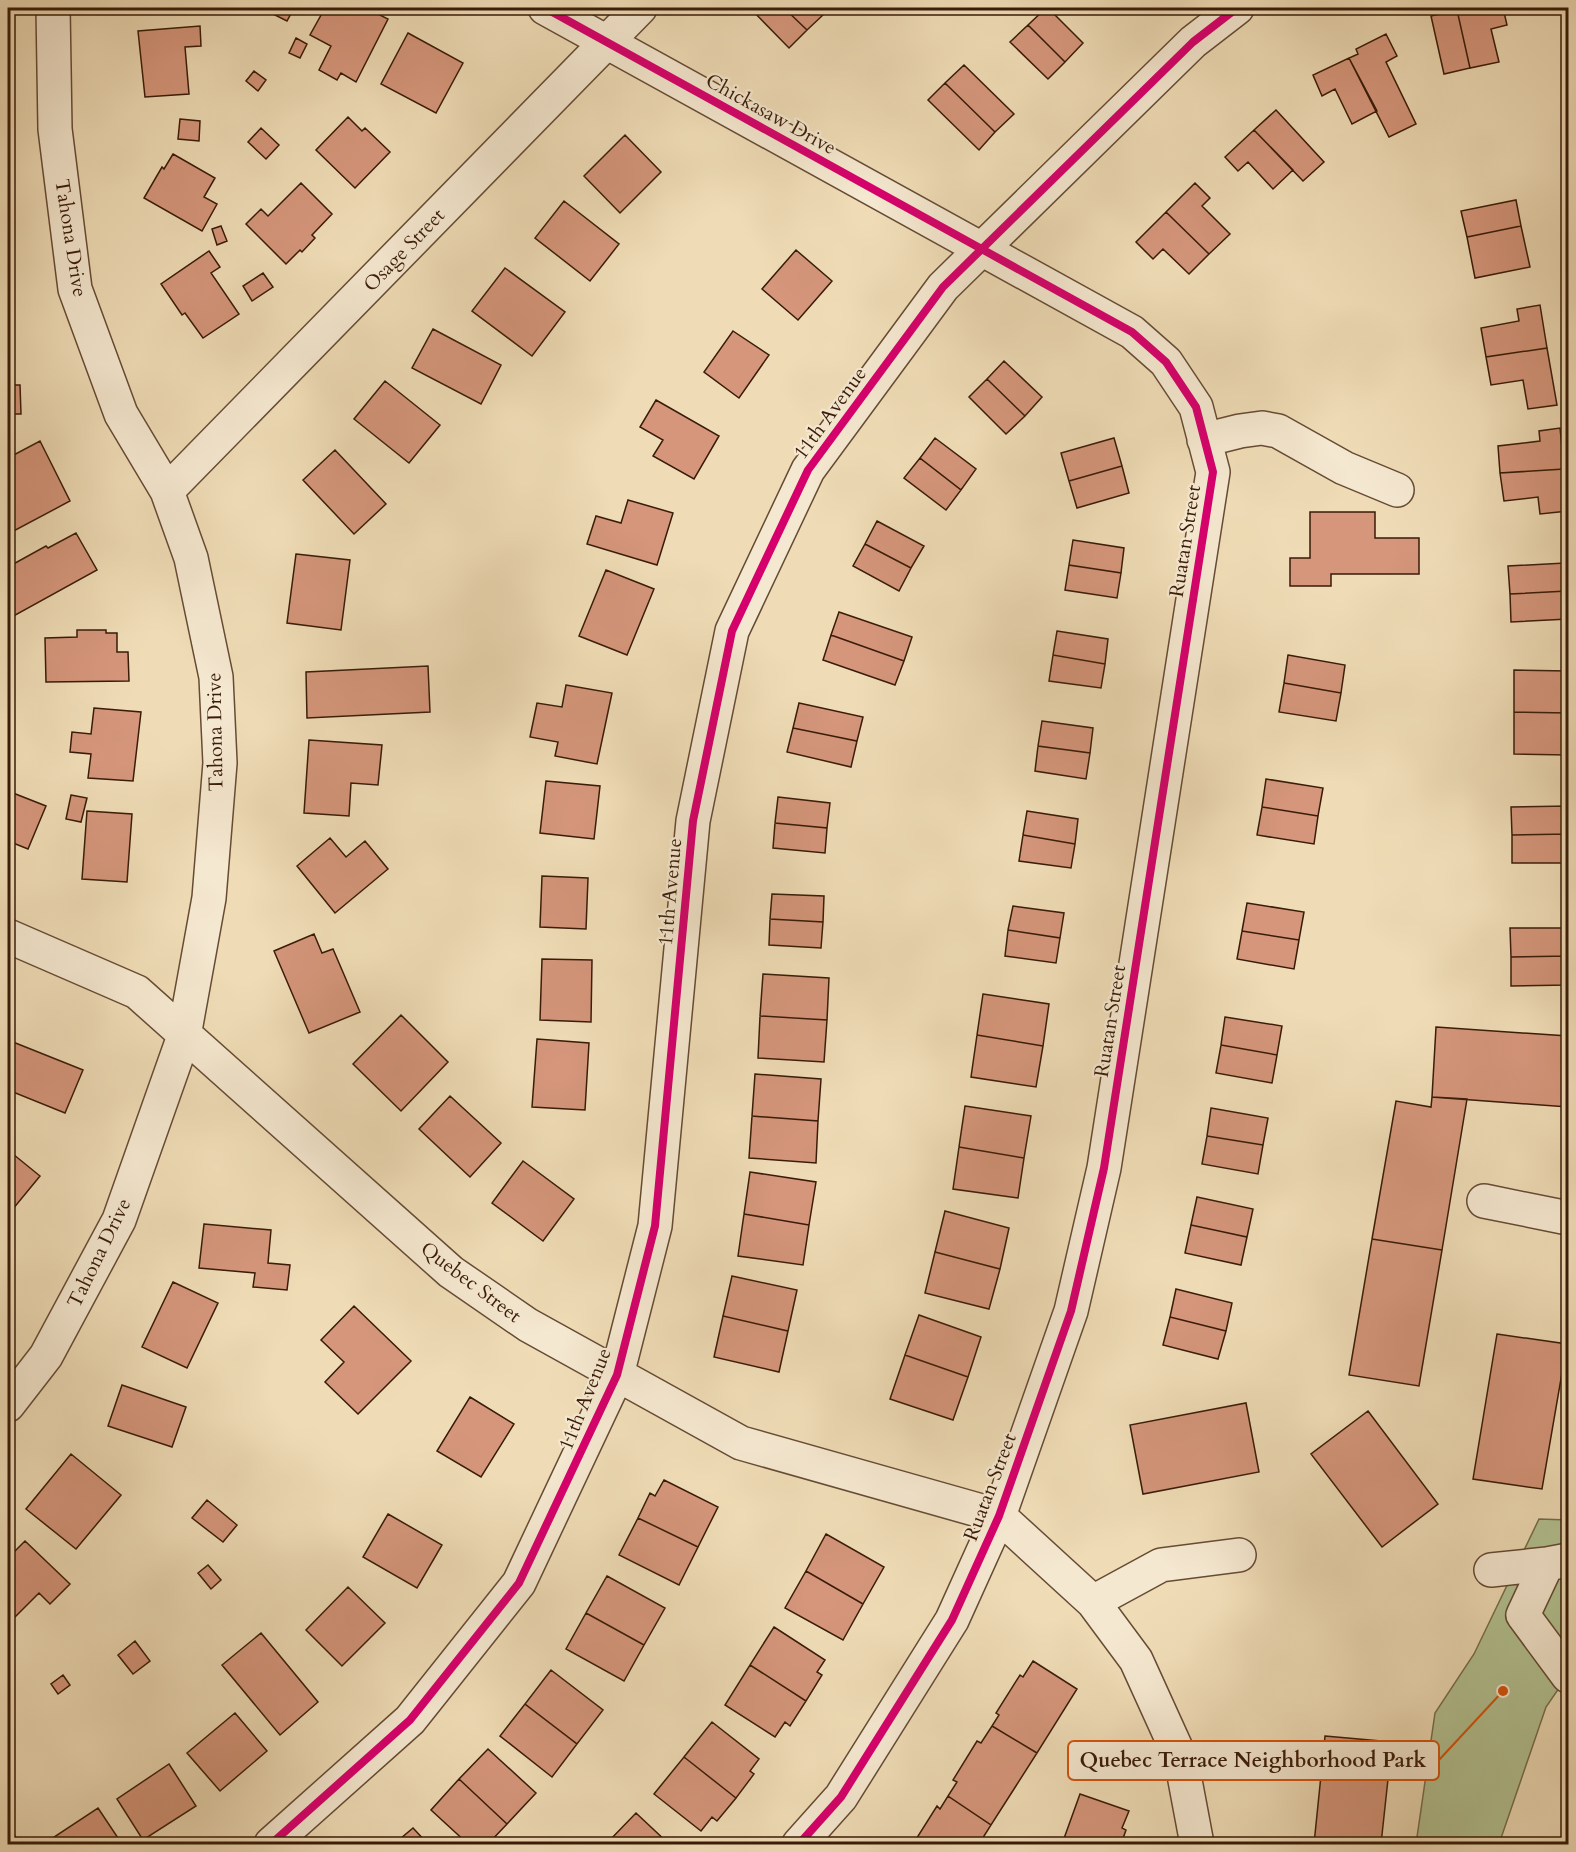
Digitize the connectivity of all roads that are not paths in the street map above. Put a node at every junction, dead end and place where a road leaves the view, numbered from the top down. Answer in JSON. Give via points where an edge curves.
{"nodes":[{"id":1,"x":53,"y":8,"type":"edge"},
{"id":2,"x":545,"y":8,"type":"edge"},
{"id":3,"x":639,"y":8,"type":"edge"},
{"id":4,"x":1237,"y":8,"type":"edge"},
{"id":5,"x":608,"y":41,"type":"junction"},
{"id":6,"x":981,"y":250,"type":"junction"},
{"id":7,"x":1204,"y":440,"type":"junction"},
{"id":8,"x":1397,"y":490,"type":"dead end"},
{"id":9,"x":168,"y":491,"type":"junction"},
{"id":10,"x":8,"y":936,"type":"edge"},
{"id":11,"x":184,"y":1036,"type":"junction"},
{"id":12,"x":1484,"y":1201,"type":"dead end"},
{"id":13,"x":1569,"y":1218,"type":"edge"},
{"id":14,"x":617,"y":1375,"type":"junction"},
{"id":15,"x":8,"y":1405,"type":"edge"},
{"id":16,"x":999,"y":1516,"type":"junction"},
{"id":17,"x":1239,"y":1555,"type":"dead end"},
{"id":18,"x":1558,"y":1562,"type":"edge"},
{"id":19,"x":1491,"y":1570,"type":"dead end"},
{"id":20,"x":1093,"y":1602,"type":"junction"},
{"id":21,"x":1569,"y":1676,"type":"edge"},
{"id":22,"x":271,"y":1845,"type":"edge"},
{"id":23,"x":799,"y":1845,"type":"edge"},
{"id":24,"x":1197,"y":1845,"type":"edge"}],
"edges":[{"from":1,"to":9,"type":"street","name":"Tahona Drive","via":[[55,129],[75,289],[121,414]]},
{"from":2,"to":5,"type":"street","name":"Chickasaw Drive"},
{"from":3,"to":5,"type":"street","name":"Osage Street"},
{"from":4,"to":6,"type":"street","name":"11th Avenue","via":[[1193,42]]},
{"from":5,"to":6,"type":"street","name":"Chickasaw Drive"},
{"from":5,"to":9,"type":"street","name":"Osage Street"},
{"from":6,"to":7,"type":"street","name":"Ruatan Street","via":[[1132,332],[1166,362],[1196,407]]},
{"from":6,"to":14,"type":"street","name":"11th Avenue","via":[[943,287],[808,470],[732,632],[693,821],[655,1226]]},
{"from":7,"to":8,"type":"street","via":[[1251,429],[1278,431],[1344,468]]},
{"from":7,"to":16,"type":"street","name":"Ruatan Street","via":[[1213,472],[1104,1168],[1071,1311]]},
{"from":9,"to":11,"type":"street","name":"Tahona Drive","via":[[191,558],[216,677],[220,763],[209,898]]},
{"from":10,"to":11,"type":"street","name":"Quebec Street","via":[[136,992]]},
{"from":11,"to":14,"type":"street","name":"Quebec Street","via":[[451,1272],[528,1325]]},
{"from":11,"to":15,"type":"street","name":"Tahona Drive","via":[[119,1220],[46,1356]]},
{"from":12,"to":13,"type":"street"},
{"from":14,"to":16,"type":"street","name":"Quebec Street","via":[[741,1443]]},
{"from":14,"to":22,"type":"street","name":"11th Avenue","via":[[519,1583],[410,1720]]},
{"from":16,"to":20,"type":"street"},
{"from":16,"to":23,"type":"street","name":"Ruatan Street","via":[[952,1620],[841,1797]]},
{"from":17,"to":20,"type":"street","via":[[1161,1565]]},
{"from":18,"to":19,"type":"street"},
{"from":18,"to":21,"type":"street","via":[[1523,1615]]},
{"from":20,"to":24,"type":"street","via":[[1136,1660],[1181,1759]]}]}
